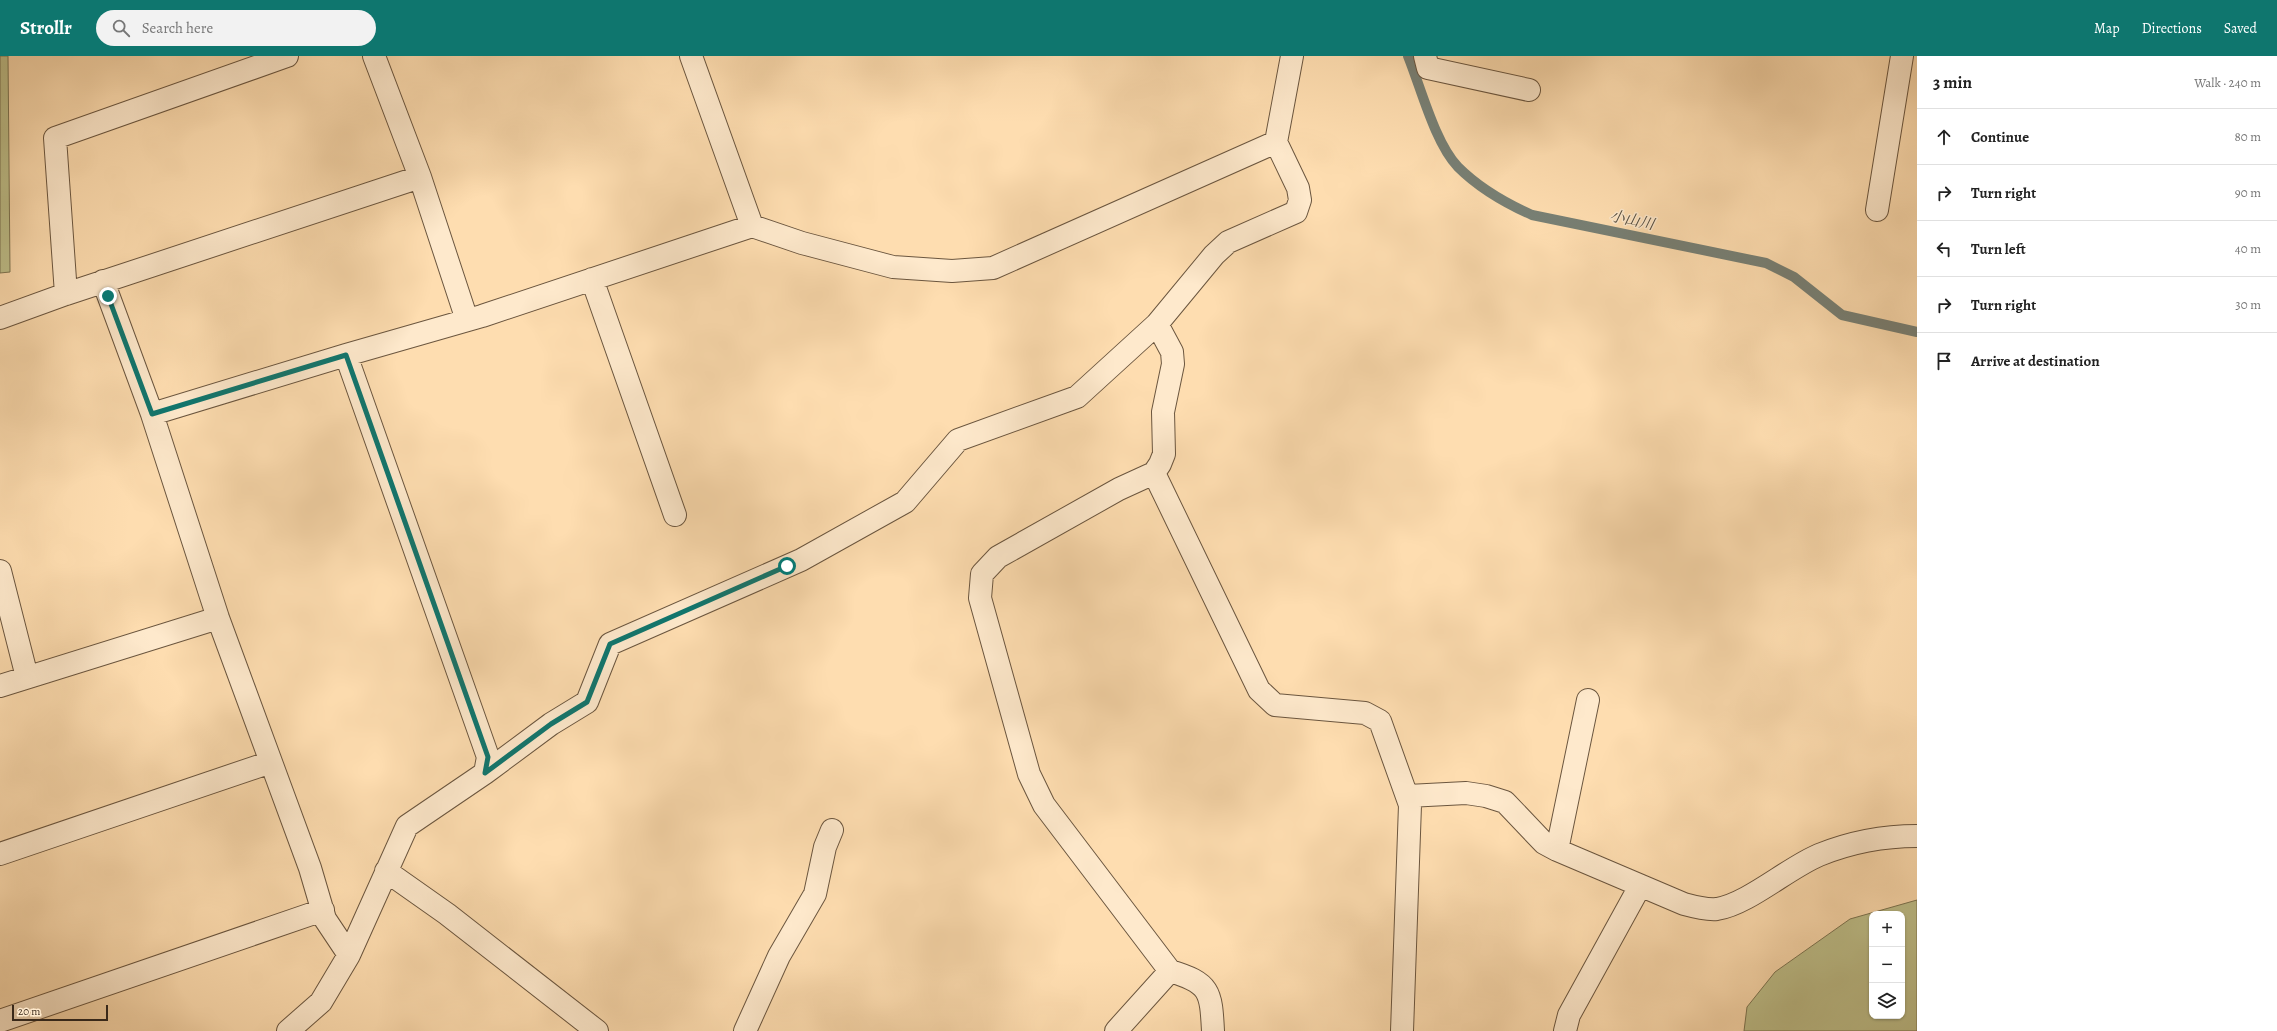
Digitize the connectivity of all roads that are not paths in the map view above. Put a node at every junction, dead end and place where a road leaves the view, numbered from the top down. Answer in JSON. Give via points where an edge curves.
{"nodes":[{"id":1,"x":287,"y":56,"type":"edge"},
{"id":2,"x":374,"y":56,"type":"edge"},
{"id":3,"x":691,"y":56,"type":"edge"},
{"id":4,"x":1292,"y":56,"type":"edge"},
{"id":5,"x":1425,"y":56,"type":"edge"},
{"id":6,"x":1902,"y":56,"type":"edge"},
{"id":7,"x":1529,"y":90,"type":"dead end"},
{"id":8,"x":1276,"y":142,"type":"junction"},
{"id":9,"x":420,"y":177,"type":"junction"},
{"id":10,"x":1877,"y":210,"type":"dead end"},
{"id":11,"x":752,"y":226,"type":"junction"},
{"id":12,"x":592,"y":279,"type":"junction"},
{"id":13,"x":103,"y":282,"type":"junction"},
{"id":14,"x":66,"y":294,"type":"junction"},
{"id":15,"x":0,"y":318,"type":"edge"},
{"id":16,"x":467,"y":320,"type":"junction"},
{"id":17,"x":1157,"y":324,"type":"junction"},
{"id":18,"x":346,"y":355,"type":"junction"},
{"id":19,"x":152,"y":414,"type":"junction"},
{"id":20,"x":1154,"y":473,"type":"junction"},
{"id":21,"x":674,"y":515,"type":"dead end"},
{"id":22,"x":0,"y":571,"type":"edge"},
{"id":23,"x":218,"y":618,"type":"junction"},
{"id":24,"x":27,"y":677,"type":"junction"},
{"id":25,"x":0,"y":686,"type":"edge"},
{"id":26,"x":1588,"y":700,"type":"dead end"},
{"id":27,"x":271,"y":762,"type":"junction"},
{"id":28,"x":485,"y":773,"type":"junction"},
{"id":29,"x":1408,"y":796,"type":"junction"},
{"id":30,"x":832,"y":830,"type":"dead end"},
{"id":31,"x":1917,"y":836,"type":"edge"},
{"id":32,"x":1557,"y":850,"type":"junction"},
{"id":33,"x":0,"y":854,"type":"edge"},
{"id":34,"x":386,"y":871,"type":"junction"},
{"id":35,"x":1640,"y":886,"type":"junction"},
{"id":36,"x":323,"y":910,"type":"junction"},
{"id":37,"x":349,"y":956,"type":"junction"},
{"id":38,"x":1170,"y":971,"type":"junction"},
{"id":39,"x":0,"y":1021,"type":"edge"},
{"id":40,"x":288,"y":1031,"type":"edge"},
{"id":41,"x":597,"y":1031,"type":"edge"},
{"id":42,"x":745,"y":1031,"type":"edge"},
{"id":43,"x":1116,"y":1031,"type":"edge"},
{"id":44,"x":1213,"y":1031,"type":"edge"},
{"id":45,"x":1402,"y":1031,"type":"edge"},
{"id":46,"x":1566,"y":1031,"type":"edge"}],
"edges":[{"from":1,"to":14,"type":"street","via":[[55,138]]},
{"from":2,"to":9,"type":"street"},
{"from":3,"to":11,"type":"street"},
{"from":4,"to":8,"type":"street"},
{"from":5,"to":7,"type":"street","via":[[1428,68]]},
{"from":6,"to":10,"type":"street"},
{"from":8,"to":11,"type":"street","via":[[993,268],[952,272],[893,266],[802,243]]},
{"from":8,"to":17,"type":"street","via":[[1298,188],[1300,200],[1296,212],[1228,242],[1214,255]]},
{"from":9,"to":13,"type":"street"},
{"from":9,"to":16,"type":"street"},
{"from":11,"to":12,"type":"street"},
{"from":12,"to":16,"type":"street"},
{"from":12,"to":21,"type":"street"},
{"from":13,"to":14,"type":"street"},
{"from":13,"to":19,"type":"street"},
{"from":14,"to":15,"type":"street"},
{"from":16,"to":18,"type":"street"},
{"from":17,"to":20,"type":"street","via":[[1172,352],[1172,364],[1163,412],[1164,454]]},
{"from":17,"to":28,"type":"street","via":[[1077,397],[958,440],[905,502],[800,560],[610,644],[587,702],[551,724]]},
{"from":18,"to":19,"type":"street"},
{"from":18,"to":28,"type":"street","via":[[488,757]]},
{"from":19,"to":23,"type":"street"},
{"from":20,"to":29,"type":"street","via":[[1259,690],[1276,706],[1365,713],[1380,721]]},
{"from":20,"to":38,"type":"street","via":[[1119,489],[998,557],[982,574],[980,598],[1030,774],[1044,805]]},
{"from":22,"to":24,"type":"street"},
{"from":23,"to":24,"type":"street"},
{"from":23,"to":27,"type":"street"},
{"from":24,"to":25,"type":"street"},
{"from":26,"to":32,"type":"street"},
{"from":27,"to":33,"type":"street"},
{"from":27,"to":36,"type":"street"},
{"from":28,"to":34,"type":"street","via":[[407,826]]},
{"from":29,"to":32,"type":"street","via":[[1466,793],[1505,802],[1544,843]]},
{"from":29,"to":45,"type":"street","via":[[1410,805]]},
{"from":30,"to":42,"type":"street","via":[[824,847],[815,894],[779,956]]},
{"from":31,"to":35,"type":"street","via":[[1897,836],[1851,843],[1818,855],[1785,872],[1737,903],[1717,909],[1684,904]]},
{"from":32,"to":35,"type":"street"},
{"from":34,"to":37,"type":"street"},
{"from":34,"to":41,"type":"street","via":[[447,914]]},
{"from":35,"to":46,"type":"street","via":[[1568,1015]]},
{"from":36,"to":37,"type":"street"},
{"from":36,"to":39,"type":"street"},
{"from":37,"to":40,"type":"street","via":[[321,1002]]},
{"from":38,"to":43,"type":"street"},
{"from":38,"to":44,"type":"street","via":[[1194,979],[1207,991],[1212,1004]]}]}
